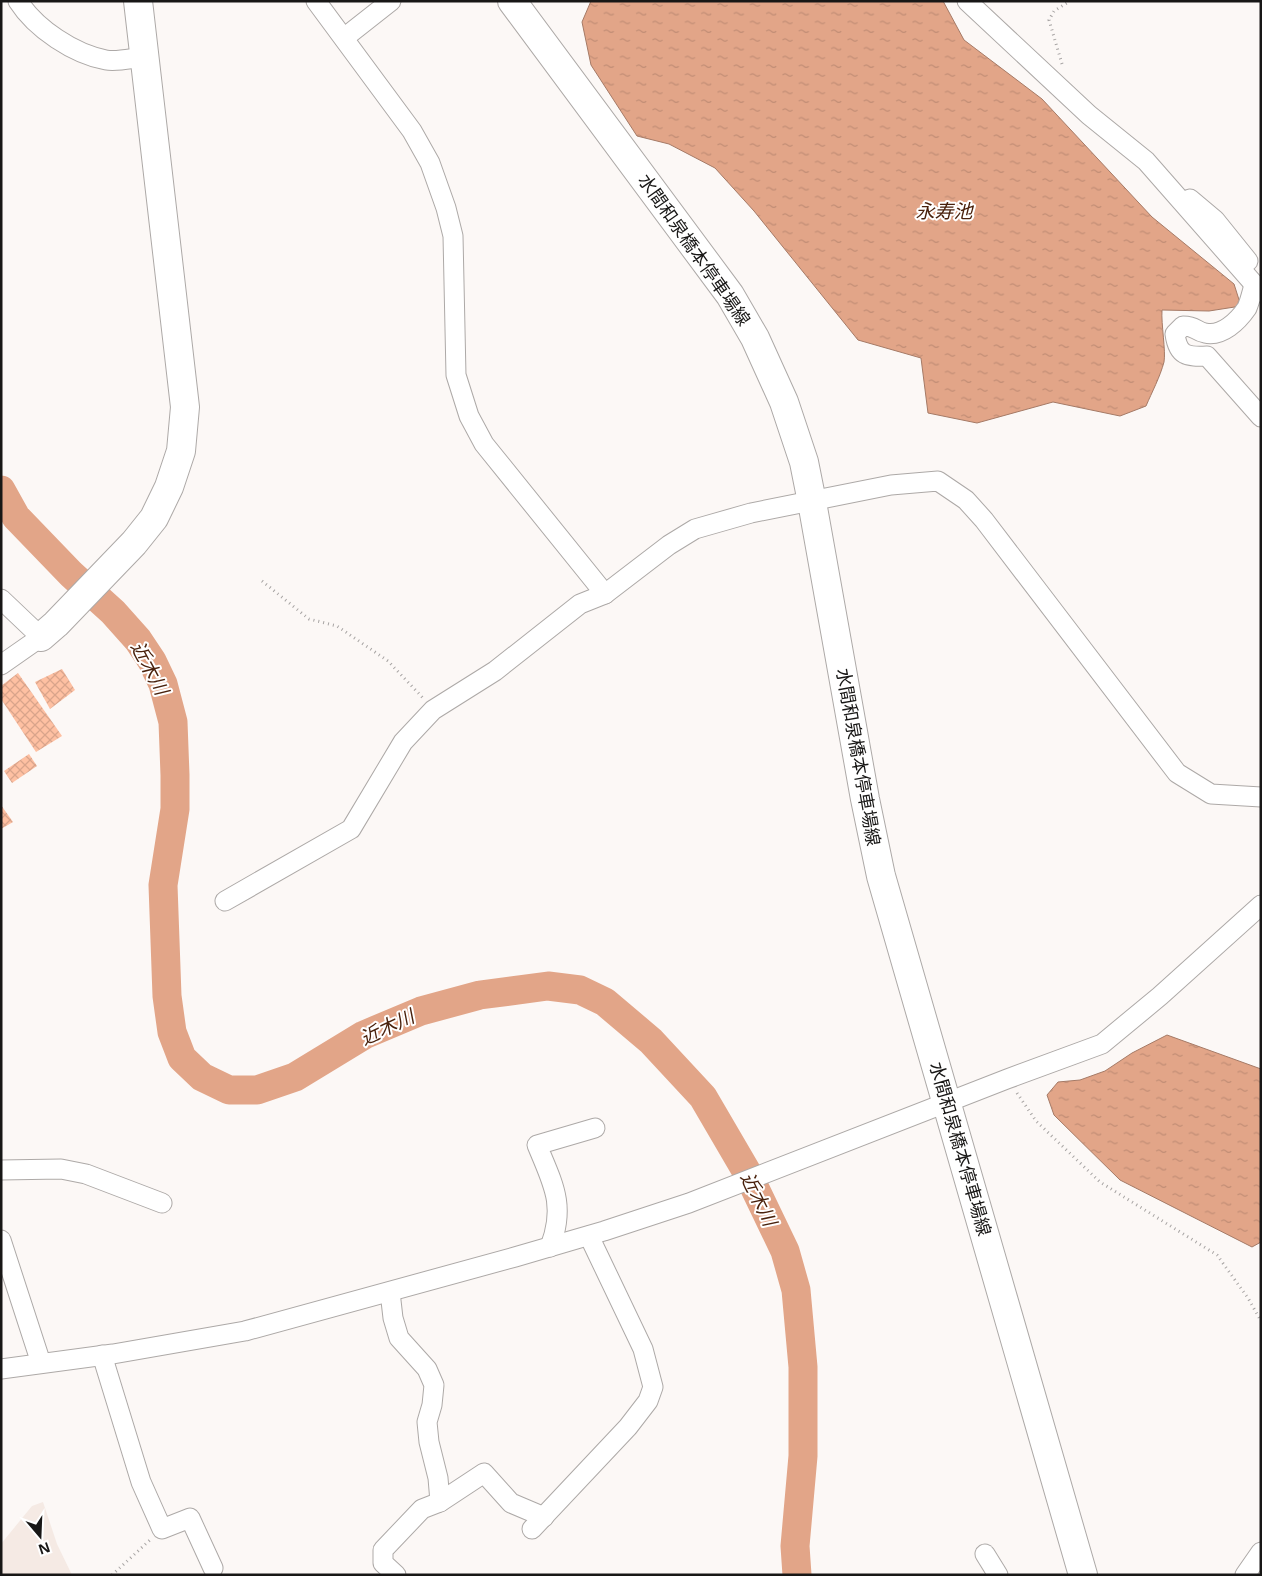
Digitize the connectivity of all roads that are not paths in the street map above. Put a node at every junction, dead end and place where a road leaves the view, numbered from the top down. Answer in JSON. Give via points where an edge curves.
{"nodes":[{"id":1,"x":18,"y":1,"type":"edge"},
{"id":2,"x":138,"y":1,"type":"edge"},
{"id":3,"x":316,"y":1,"type":"edge"},
{"id":4,"x":391,"y":1,"type":"edge"},
{"id":5,"x":512,"y":1,"type":"edge"},
{"id":6,"x":967,"y":1,"type":"edge"},
{"id":7,"x":344,"y":38,"type":"junction"},
{"id":8,"x":144,"y":57,"type":"junction"},
{"id":9,"x":1259,"y":284,"type":"edge"},
{"id":10,"x":1216,"y":334,"type":"junction"},
{"id":11,"x":1207,"y":356,"type":"junction"},
{"id":12,"x":1261,"y":417,"type":"edge"},
{"id":13,"x":812,"y":502,"type":"junction"},
{"id":14,"x":605,"y":594,"type":"junction"},
{"id":15,"x":1,"y":599,"type":"edge"},
{"id":16,"x":49,"y":631,"type":"junction"},
{"id":17,"x":1,"y":665,"type":"edge"},
{"id":18,"x":1261,"y":797,"type":"edge"},
{"id":19,"x":225,"y":901,"type":"dead end"},
{"id":20,"x":1261,"y":905,"type":"edge"},
{"id":21,"x":947,"y":1102,"type":"junction"},
{"id":22,"x":595,"y":1128,"type":"dead end"},
{"id":23,"x":1,"y":1170,"type":"edge"},
{"id":24,"x":162,"y":1203,"type":"dead end"},
{"id":25,"x":589,"y":1236,"type":"junction"},
{"id":26,"x":1,"y":1240,"type":"edge"},
{"id":27,"x":550,"y":1247,"type":"junction"},
{"id":28,"x":390,"y":1292,"type":"junction"},
{"id":29,"x":102,"y":1355,"type":"junction"},
{"id":30,"x":41,"y":1364,"type":"junction"},
{"id":31,"x":1,"y":1369,"type":"edge"},
{"id":32,"x":440,"y":1502,"type":"junction"},
{"id":33,"x":1261,"y":1552,"type":"edge"},
{"id":34,"x":986,"y":1554,"type":"dead end"},
{"id":35,"x":213,"y":1568,"type":"dead end"},
{"id":36,"x":396,"y":1575,"type":"edge"},
{"id":37,"x":998,"y":1575,"type":"edge"},
{"id":38,"x":1083,"y":1575,"type":"edge"},
{"id":39,"x":1245,"y":1575,"type":"edge"}],
"edges":[{"from":1,"to":8,"type":"street","via":[[60,42],[88,56],[108,60]]},
{"from":2,"to":8,"type":"main road"},
{"from":3,"to":7,"type":"street"},
{"from":4,"to":7,"type":"street"},
{"from":5,"to":13,"type":"main road","name":"水間和泉橋本停車場線","via":[[730,295],[755,338],[784,402],[804,462]]},
{"from":6,"to":9,"type":"street","via":[[1089,115],[1215,220],[1248,261]]},
{"from":7,"to":14,"type":"street","via":[[412,131],[430,163],[446,208],[453,236],[456,375],[470,416],[484,444]]},
{"from":8,"to":16,"type":"main road","via":[[185,406],[182,451],[154,518]]},
{"from":9,"to":10,"type":"street","via":[[1234,324]]},
{"from":10,"to":11,"type":"street","via":[[1210,342]]},
{"from":10,"to":11,"type":"street","via":[[1204,334],[1192,326],[1183,326],[1175,334],[1176,344],[1182,353],[1192,357]]},
{"from":11,"to":12,"type":"street"},
{"from":13,"to":14,"type":"street","via":[[751,513],[695,529]]},
{"from":13,"to":18,"type":"street","via":[[891,485],[938,481],[966,500],[984,520],[1177,773],[1211,794]]},
{"from":13,"to":21,"type":"main road","name":"水間和泉橋本停車場線","via":[[872,836]]},
{"from":14,"to":19,"type":"street","via":[[580,604],[495,671],[434,710],[403,742],[351,829]]},
{"from":15,"to":16,"type":"street"},
{"from":16,"to":17,"type":"street"},
{"from":20,"to":21,"type":"street","via":[[1102,1044]]},
{"from":21,"to":25,"type":"street","via":[[689,1202]]},
{"from":21,"to":38,"type":"main road","name":"水間和泉橋本停車場線"},
{"from":22,"to":27,"type":"street","via":[[537,1146],[558,1208],[557,1229]]},
{"from":23,"to":24,"type":"street","via":[[61,1169],[86,1174]]},
{"from":25,"to":27,"type":"street"},
{"from":25,"to":32,"type":"street","via":[[643,1349],[653,1387],[648,1401],[628,1428],[538,1523],[511,1503],[484,1473]]},
{"from":26,"to":30,"type":"street"},
{"from":27,"to":28,"type":"street"},
{"from":28,"to":29,"type":"street","via":[[245,1331]]},
{"from":28,"to":32,"type":"street","via":[[399,1338],[427,1369],[434,1385],[427,1422]]},
{"from":29,"to":30,"type":"street"},
{"from":29,"to":35,"type":"street","via":[[140,1482],[162,1529],[190,1518]]},
{"from":30,"to":31,"type":"street"},
{"from":32,"to":36,"type":"street","via":[[422,1509],[383,1550],[383,1563]]},
{"from":33,"to":39,"type":"street"},
{"from":34,"to":37,"type":"street"}]}
